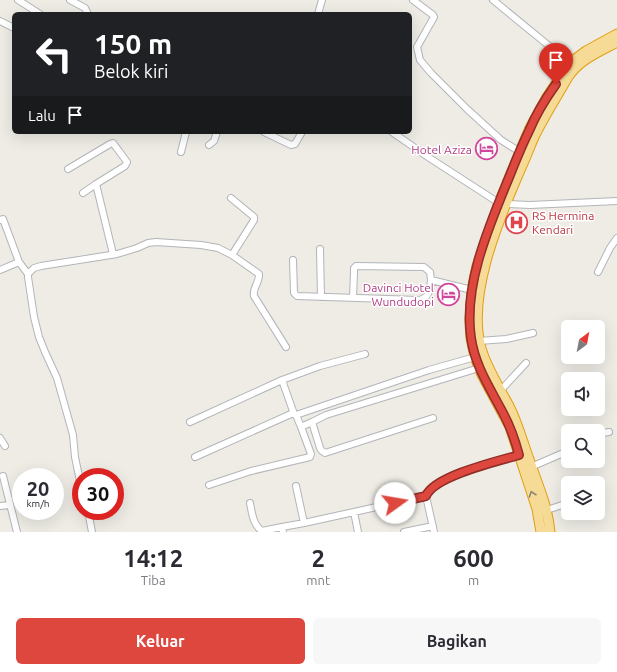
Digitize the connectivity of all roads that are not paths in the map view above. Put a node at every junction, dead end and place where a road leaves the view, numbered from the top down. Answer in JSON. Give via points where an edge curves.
{"nodes":[{"id":1,"x":18,"y":0,"type":"edge"},
{"id":2,"x":322,"y":0,"type":"edge"},
{"id":3,"x":413,"y":0,"type":"edge"},
{"id":4,"x":493,"y":0,"type":"edge"},
{"id":5,"x":72,"y":1,"type":"edge"},
{"id":6,"x":37,"y":12,"type":"edge"},
{"id":7,"x":87,"y":12,"type":"edge"},
{"id":8,"x":319,"y":12,"type":"edge"},
{"id":9,"x":0,"y":21,"type":"edge"},
{"id":10,"x":12,"y":27,"type":"edge"},
{"id":11,"x":617,"y":34,"type":"edge"},
{"id":12,"x":617,"y":42,"type":"edge"},
{"id":13,"x":572,"y":66,"type":"junction"},
{"id":14,"x":186,"y":134,"type":"edge"},
{"id":15,"x":216,"y":134,"type":"edge"},
{"id":16,"x":268,"y":134,"type":"edge"},
{"id":17,"x":301,"y":134,"type":"edge"},
{"id":18,"x":395,"y":134,"type":"edge"},
{"id":19,"x":209,"y":145,"type":"dead end"},
{"id":20,"x":181,"y":152,"type":"dead end"},
{"id":21,"x":520,"y":152,"type":"junction"},
{"id":22,"x":68,"y":169,"type":"dead end"},
{"id":23,"x":96,"y":184,"type":"junction"},
{"id":24,"x":83,"y":193,"type":"dead end"},
{"id":25,"x":231,"y":198,"type":"dead end"},
{"id":26,"x":617,"y":201,"type":"edge"},
{"id":27,"x":502,"y":203,"type":"junction"},
{"id":28,"x":0,"y":220,"type":"edge"},
{"id":29,"x":617,"y":238,"type":"edge"},
{"id":30,"x":320,"y":249,"type":"dead end"},
{"id":31,"x":113,"y":254,"type":"junction"},
{"id":32,"x":232,"y":255,"type":"junction"},
{"id":33,"x":294,"y":260,"type":"dead end"},
{"id":34,"x":20,"y":262,"type":"junction"},
{"id":35,"x":0,"y":270,"type":"edge"},
{"id":36,"x":598,"y":272,"type":"dead end"},
{"id":37,"x":28,"y":274,"type":"junction"},
{"id":38,"x":431,"y":280,"type":"junction"},
{"id":39,"x":472,"y":290,"type":"junction"},
{"id":40,"x":321,"y":297,"type":"junction"},
{"id":41,"x":353,"y":298,"type":"junction"},
{"id":42,"x":533,"y":333,"type":"dead end"},
{"id":43,"x":479,"y":341,"type":"junction"},
{"id":44,"x":286,"y":347,"type":"dead end"},
{"id":45,"x":365,"y":354,"type":"dead end"},
{"id":46,"x":476,"y":357,"type":"junction"},
{"id":47,"x":526,"y":363,"type":"dead end"},
{"id":48,"x":479,"y":368,"type":"junction"},
{"id":49,"x":282,"y":380,"type":"junction"},
{"id":50,"x":501,"y":390,"type":"junction"},
{"id":51,"x":295,"y":415,"type":"junction"},
{"id":52,"x":433,"y":418,"type":"dead end"},
{"id":53,"x":190,"y":422,"type":"dead end"},
{"id":54,"x":312,"y":422,"type":"junction"},
{"id":55,"x":301,"y":427,"type":"junction"},
{"id":56,"x":609,"y":432,"type":"dead end"},
{"id":57,"x":605,"y":433,"type":"edge"},
{"id":58,"x":0,"y":438,"type":"edge"},
{"id":59,"x":5,"y":446,"type":"dead end"},
{"id":60,"x":322,"y":451,"type":"junction"},
{"id":61,"x":523,"y":454,"type":"junction"},
{"id":62,"x":561,"y":454,"type":"edge"},
{"id":63,"x":310,"y":455,"type":"junction"},
{"id":64,"x":196,"y":457,"type":"dead end"},
{"id":65,"x":531,"y":467,"type":"junction"},
{"id":66,"x":77,"y":468,"type":"edge"},
{"id":67,"x":3,"y":476,"type":"dead end"},
{"id":68,"x":209,"y":485,"type":"dead end"},
{"id":69,"x":296,"y":486,"type":"dead end"},
{"id":70,"x":426,"y":496,"type":"junction"},
{"id":71,"x":250,"y":503,"type":"dead end"},
{"id":72,"x":9,"y":504,"type":"junction"},
{"id":73,"x":561,"y":505,"type":"edge"},
{"id":74,"x":0,"y":506,"type":"edge"},
{"id":75,"x":547,"y":510,"type":"junction"},
{"id":76,"x":354,"y":512,"type":"junction"},
{"id":77,"x":90,"y":520,"type":"edge"},
{"id":78,"x":304,"y":523,"type":"junction"},
{"id":79,"x":433,"y":529,"type":"edge"},
{"id":80,"x":283,"y":530,"type":"edge"},
{"id":81,"x":17,"y":532,"type":"edge"},
{"id":82,"x":92,"y":532,"type":"edge"},
{"id":83,"x":358,"y":532,"type":"edge"},
{"id":84,"x":404,"y":532,"type":"edge"},
{"id":85,"x":541,"y":532,"type":"edge"},
{"id":86,"x":550,"y":532,"type":"edge"}],
"edges":[{"from":1,"to":6,"type":"street"},
{"from":2,"to":8,"type":"street"},
{"from":3,"to":21,"type":"street","via":[[434,17],[417,47],[420,60],[490,131]]},
{"from":4,"to":13,"type":"street"},
{"from":5,"to":7,"type":"street","via":[[85,8]]},
{"from":9,"to":10,"type":"street"},
{"from":11,"to":13,"type":"highway","via":[[586,51]]},
{"from":12,"to":13,"type":"highway"},
{"from":13,"to":21,"type":"highway","via":[[547,97]]},
{"from":13,"to":27,"type":"highway"},
{"from":14,"to":20,"type":"street"},
{"from":15,"to":19,"type":"street"},
{"from":16,"to":17,"type":"street","via":[[291,145],[295,144]]},
{"from":18,"to":27,"type":"street"},
{"from":21,"to":27,"type":"highway"},
{"from":22,"to":23,"type":"street","via":[[113,143],[127,162],[125,166]]},
{"from":23,"to":24,"type":"street"},
{"from":23,"to":31,"type":"street"},
{"from":25,"to":32,"type":"street","via":[[254,217]]},
{"from":26,"to":27,"type":"street","via":[[530,205]]},
{"from":27,"to":39,"type":"highway","via":[[477,266]]},
{"from":27,"to":43,"type":"highway","via":[[479,290]]},
{"from":28,"to":34,"type":"street","via":[[3,219]]},
{"from":29,"to":36,"type":"street"},
{"from":30,"to":40,"type":"street"},
{"from":31,"to":32,"type":"street","via":[[148,243],[161,242],[208,246]]},
{"from":31,"to":37,"type":"street","via":[[41,266]]},
{"from":32,"to":44,"type":"street","via":[[259,274],[254,296]]},
{"from":33,"to":40,"type":"street","via":[[294,294]]},
{"from":34,"to":35,"type":"street"},
{"from":34,"to":37,"type":"street"},
{"from":37,"to":66,"type":"street","via":[[36,326],[60,390],[73,435]]},
{"from":38,"to":39,"type":"street"},
{"from":38,"to":41,"type":"street","via":[[428,294],[423,300]]},
{"from":38,"to":41,"type":"street","via":[[430,272],[424,267],[356,266]]},
{"from":39,"to":46,"type":"highway","via":[[471,338]]},
{"from":40,"to":41,"type":"street"},
{"from":42,"to":43,"type":"street","via":[[506,340]]},
{"from":43,"to":50,"type":"highway","via":[[486,363]]},
{"from":45,"to":49,"type":"street","via":[[320,366]]},
{"from":46,"to":48,"type":"highway"},
{"from":46,"to":51,"type":"street"},
{"from":47,"to":50,"type":"street"},
{"from":48,"to":54,"type":"street","via":[[326,415]]},
{"from":48,"to":61,"type":"highway"},
{"from":49,"to":51,"type":"street"},
{"from":49,"to":53,"type":"street"},
{"from":50,"to":61,"type":"highway","via":[[510,407]]},
{"from":51,"to":55,"type":"street"},
{"from":51,"to":64,"type":"street"},
{"from":52,"to":60,"type":"street","via":[[330,452]]},
{"from":54,"to":55,"type":"street"},
{"from":54,"to":60,"type":"street"},
{"from":55,"to":63,"type":"street"},
{"from":56,"to":57,"type":"street"},
{"from":58,"to":59,"type":"street"},
{"from":60,"to":63,"type":"street"},
{"from":61,"to":65,"type":"highway"},
{"from":61,"to":70,"type":"street","via":[[450,477],[434,486]]},
{"from":85,"to":61,"type":"highway","one_way":true},
{"from":62,"to":65,"type":"street"},
{"from":63,"to":68,"type":"street","via":[[310,458],[251,471]]},
{"from":65,"to":75,"type":"highway"},
{"from":67,"to":72,"type":"street"},
{"from":69,"to":78,"type":"street"},
{"from":70,"to":76,"type":"street"},
{"from":70,"to":79,"type":"street"},
{"from":71,"to":80,"type":"street","via":[[258,528],[262,531]]},
{"from":72,"to":74,"type":"street"},
{"from":72,"to":81,"type":"street"},
{"from":73,"to":75,"type":"street"},
{"from":75,"to":86,"type":"highway"},
{"from":76,"to":78,"type":"street"},
{"from":76,"to":83,"type":"street"},
{"from":77,"to":82,"type":"street"},
{"from":78,"to":80,"type":"street"},
{"from":79,"to":84,"type":"street"}]}
